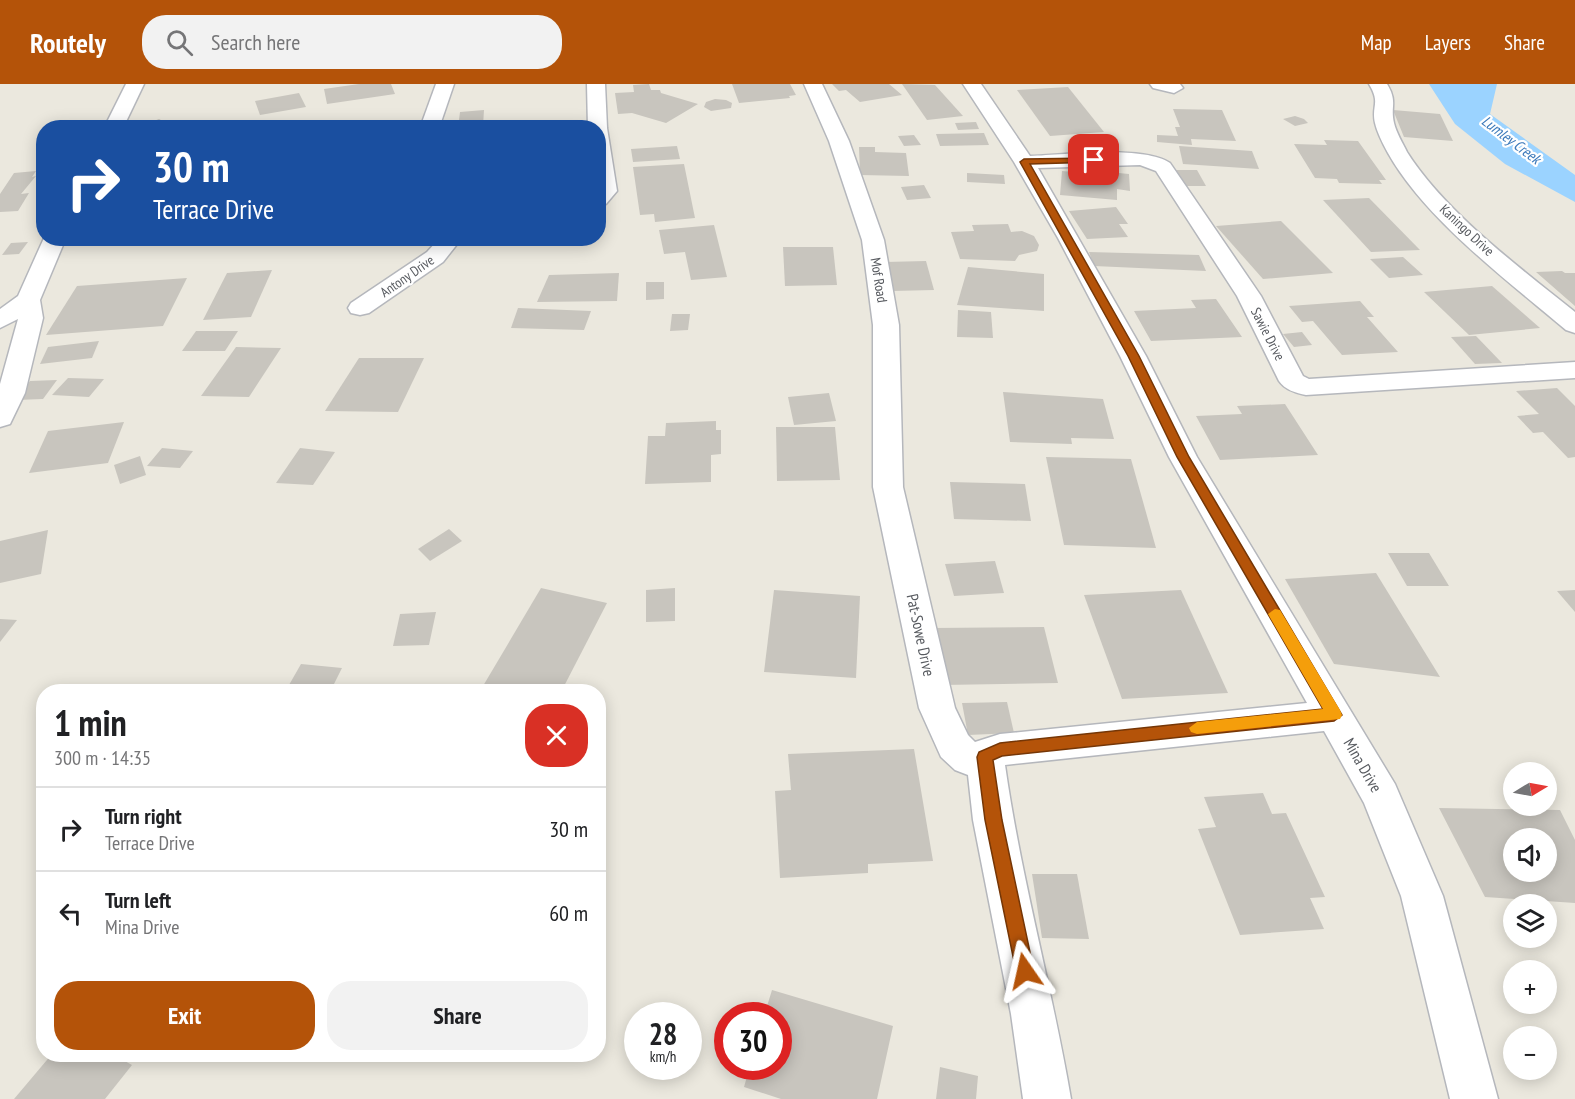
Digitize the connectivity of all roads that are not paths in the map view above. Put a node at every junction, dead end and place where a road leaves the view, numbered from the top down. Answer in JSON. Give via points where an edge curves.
{"nodes":[{"id":1,"x":135,"y":84,"type":"edge"},
{"id":2,"x":445,"y":84,"type":"edge"},
{"id":3,"x":596,"y":84,"type":"edge"},
{"id":4,"x":813,"y":84,"type":"edge"},
{"id":5,"x":972,"y":84,"type":"edge"},
{"id":6,"x":1378,"y":84,"type":"edge"},
{"id":7,"x":117,"y":120,"type":"edge"},
{"id":8,"x":432,"y":120,"type":"edge"},
{"id":9,"x":598,"y":120,"type":"edge"},
{"id":10,"x":1024,"y":162,"type":"junction"},
{"id":11,"x":52,"y":246,"type":"edge"},
{"id":12,"x":444,"y":246,"type":"edge"},
{"id":13,"x":28,"y":300,"type":"junction"},
{"id":14,"x":360,"y":308,"type":"dead end"},
{"id":15,"x":0,"y":321,"type":"edge"},
{"id":16,"x":1575,"y":325,"type":"edge"},
{"id":17,"x":1575,"y":370,"type":"edge"},
{"id":18,"x":0,"y":418,"type":"edge"},
{"id":19,"x":888,"y":487,"type":"joint"},
{"id":20,"x":1334,"y":715,"type":"junction"},
{"id":21,"x":985,"y":757,"type":"junction"},
{"id":22,"x":1047,"y":1099,"type":"edge"},
{"id":23,"x":1474,"y":1099,"type":"edge"}],
"edges":[{"from":1,"to":7,"type":"street"},
{"from":2,"to":8,"type":"street"},
{"from":3,"to":9,"type":"street"},
{"from":4,"to":19,"type":"street","name":"Mof Road","via":[[839,141],[873,240],[886,325]]},
{"from":5,"to":10,"type":"street","name":"Mina Drive"},
{"from":6,"to":16,"type":"street","name":"Kaningo Drive","via":[[1386,97],[1382,105],[1383,128],[1443,210]]},
{"from":10,"to":17,"type":"street","name":"Sawie Drive","via":[[1140,159],[1163,166],[1249,296],[1292,381],[1306,387]]},
{"from":10,"to":20,"type":"street","name":"Mina Drive","via":[[1133,356],[1183,457]]},
{"from":11,"to":13,"type":"street"},
{"from":12,"to":14,"type":"street","name":"Antony Drive","via":[[435,257]]},
{"from":13,"to":15,"type":"street"},
{"from":13,"to":18,"type":"street","via":[[31,318],[11,393]]},
{"from":19,"to":21,"type":"street","name":"Pat-Sowe Drive","via":[[937,708],[954,746],[968,759]]},
{"from":20,"to":21,"type":"street","via":[[1000,750]]},
{"from":20,"to":23,"type":"street","name":"Mina Drive","via":[[1381,796],[1422,896]]},
{"from":21,"to":22,"type":"street","via":[[993,820],[1034,1014]]}]}
